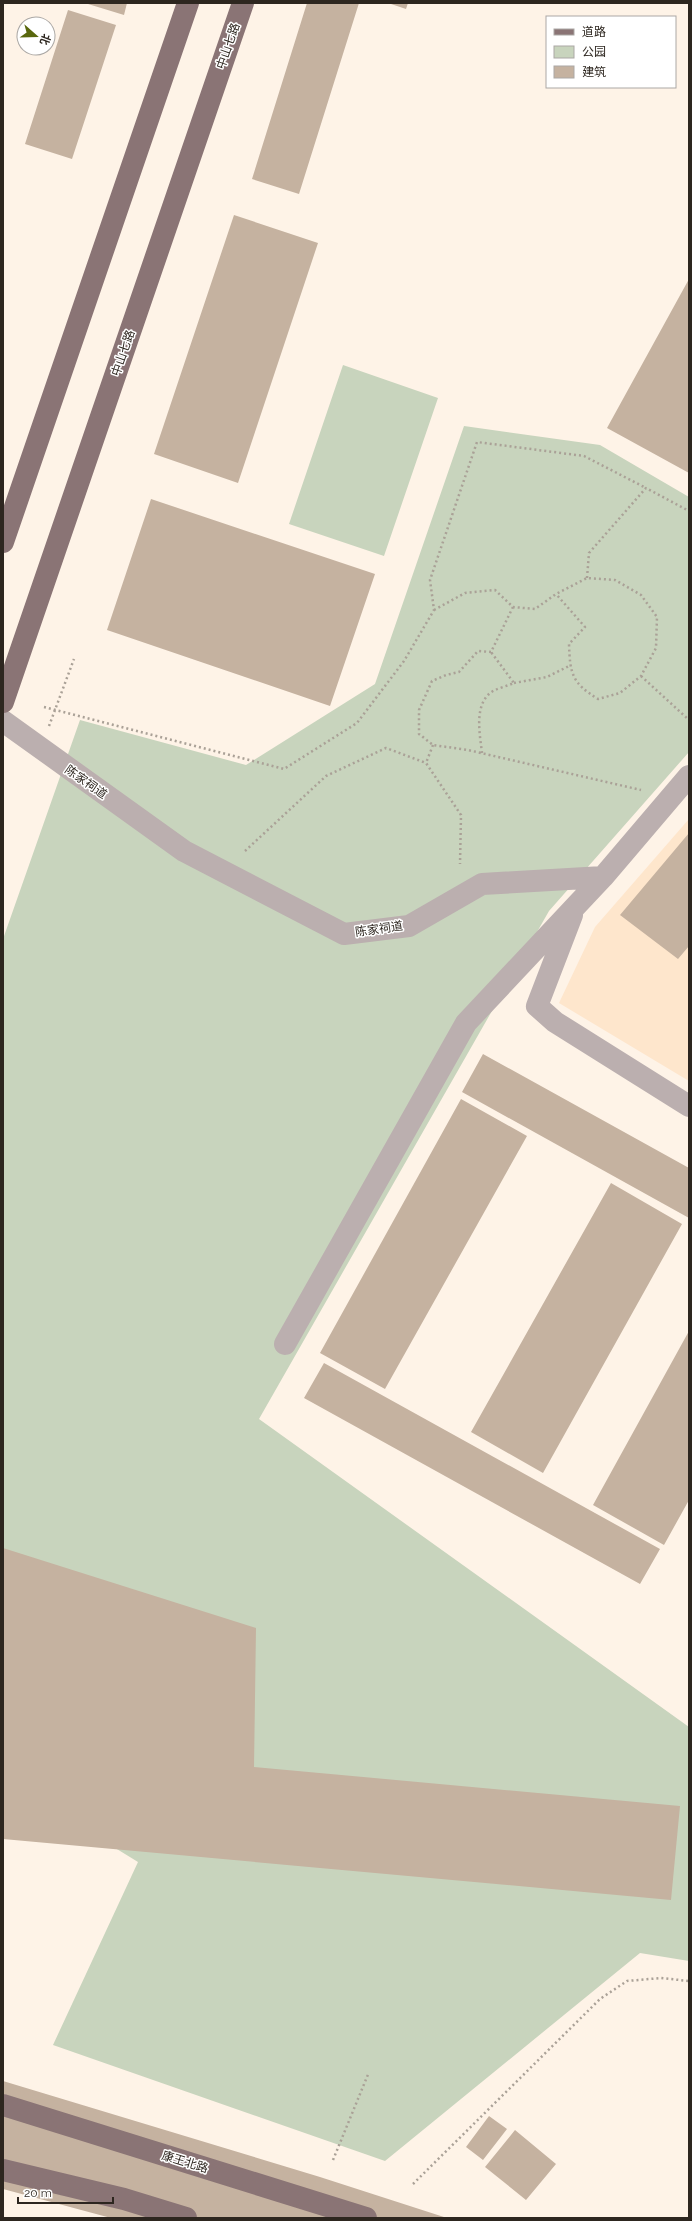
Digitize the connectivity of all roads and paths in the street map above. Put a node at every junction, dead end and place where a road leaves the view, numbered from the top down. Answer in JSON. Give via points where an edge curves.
{"nodes":[{"id":1,"x":188,"y":3,"type":"edge"},
{"id":2,"x":243,"y":3,"type":"edge"},
{"id":3,"x":646,"y":488,"type":"junction"},
{"id":4,"x":689,"y":511,"type":"edge"},
{"id":5,"x":3,"y":542,"type":"edge"},
{"id":6,"x":587,"y":578,"type":"junction"},
{"id":7,"x":556,"y":594,"type":"junction"},
{"id":8,"x":513,"y":607,"type":"junction"},
{"id":9,"x":434,"y":610,"type":"junction"},
{"id":10,"x":491,"y":652,"type":"junction"},
{"id":11,"x":74,"y":659,"type":"dead end"},
{"id":12,"x":569,"y":666,"type":"junction"},
{"id":13,"x":641,"y":676,"type":"junction"},
{"id":14,"x":514,"y":683,"type":"junction"},
{"id":15,"x":3,"y":702,"type":"edge"},
{"id":16,"x":44,"y":707,"type":"dead end"},
{"id":17,"x":689,"y":720,"type":"edge"},
{"id":18,"x":3,"y":721,"type":"edge"},
{"id":19,"x":49,"y":726,"type":"dead end"},
{"id":20,"x":433,"y":745,"type":"junction"},
{"id":21,"x":482,"y":754,"type":"junction"},
{"id":22,"x":426,"y":763,"type":"junction"},
{"id":23,"x":689,"y":776,"type":"edge"},
{"id":24,"x":671,"y":797,"type":"junction"},
{"id":25,"x":223,"y":871,"type":"junction"},
{"id":26,"x":603,"y":877,"type":"junction"},
{"id":27,"x":456,"y":899,"type":"junction"},
{"id":28,"x":576,"y":905,"type":"junction"},
{"id":29,"x":689,"y":1106,"type":"edge"},
{"id":30,"x":285,"y":1344,"type":"dead end"},
{"id":31,"x":689,"y":1980,"type":"edge"},
{"id":32,"x":369,"y":2072,"type":"dead end"},
{"id":33,"x":3,"y":2105,"type":"edge"},
{"id":34,"x":333,"y":2160,"type":"dead end"},
{"id":35,"x":3,"y":2170,"type":"edge"},
{"id":36,"x":414,"y":2184,"type":"dead end"},
{"id":37,"x":186,"y":2218,"type":"edge"},
{"id":38,"x":366,"y":2218,"type":"edge"}],
"edges":[{"from":1,"to":5,"type":"main road"},
{"from":2,"to":15,"type":"main road","name":"中山七路"},
{"from":3,"to":4,"type":"path"},
{"from":3,"to":6,"type":"path","via":[[589,553]]},
{"from":3,"to":9,"type":"path","via":[[584,456],[477,442],[430,580]]},
{"from":6,"to":7,"type":"path"},
{"from":6,"to":13,"type":"path","via":[[615,580],[641,595],[657,617],[656,648]]},
{"from":7,"to":8,"type":"path","via":[[535,609]]},
{"from":7,"to":12,"type":"path","via":[[585,627],[569,644]]},
{"from":8,"to":9,"type":"path","via":[[495,590],[465,593]]},
{"from":8,"to":10,"type":"path"},
{"from":9,"to":16,"type":"path","via":[[404,661],[357,724],[284,769]]},
{"from":10,"to":14,"type":"path"},
{"from":10,"to":20,"type":"path","via":[[478,651],[459,672],[432,681],[419,710],[419,734]]},
{"from":11,"to":19,"type":"path","bridge":true},
{"from":12,"to":13,"type":"path","via":[[580,688],[598,699],[620,693]]},
{"from":12,"to":14,"type":"path","via":[[547,677]]},
{"from":13,"to":17,"type":"path"},
{"from":14,"to":21,"type":"path","via":[[492,692],[482,705],[478,717]]},
{"from":18,"to":25,"type":"street","name":"陈家祠道","via":[[184,851]]},
{"from":20,"to":21,"type":"path"},
{"from":20,"to":22,"type":"path"},
{"from":21,"to":24,"type":"path"},
{"from":22,"to":25,"type":"path","via":[[386,748],[326,776]]},
{"from":22,"to":27,"type":"path","via":[[461,815]]},
{"from":23,"to":24,"type":"street"},
{"from":24,"to":26,"type":"street"},
{"from":25,"to":27,"type":"street","name":"陈家祠道","via":[[344,934],[409,926]]},
{"from":26,"to":27,"type":"street","name":"陈家祠道","via":[[482,884]]},
{"from":26,"to":28,"type":"street"},
{"from":28,"to":29,"type":"street","via":[[537,1006],[556,1022]]},
{"from":28,"to":30,"type":"street","via":[[466,1023]]},
{"from":31,"to":36,"type":"path","via":[[661,1978],[627,1981],[600,1998]]},
{"from":32,"to":34,"type":"path"},
{"from":33,"to":38,"type":"main road","name":"康王北路"},
{"from":35,"to":37,"type":"main road","via":[[116,2197]]}]}
